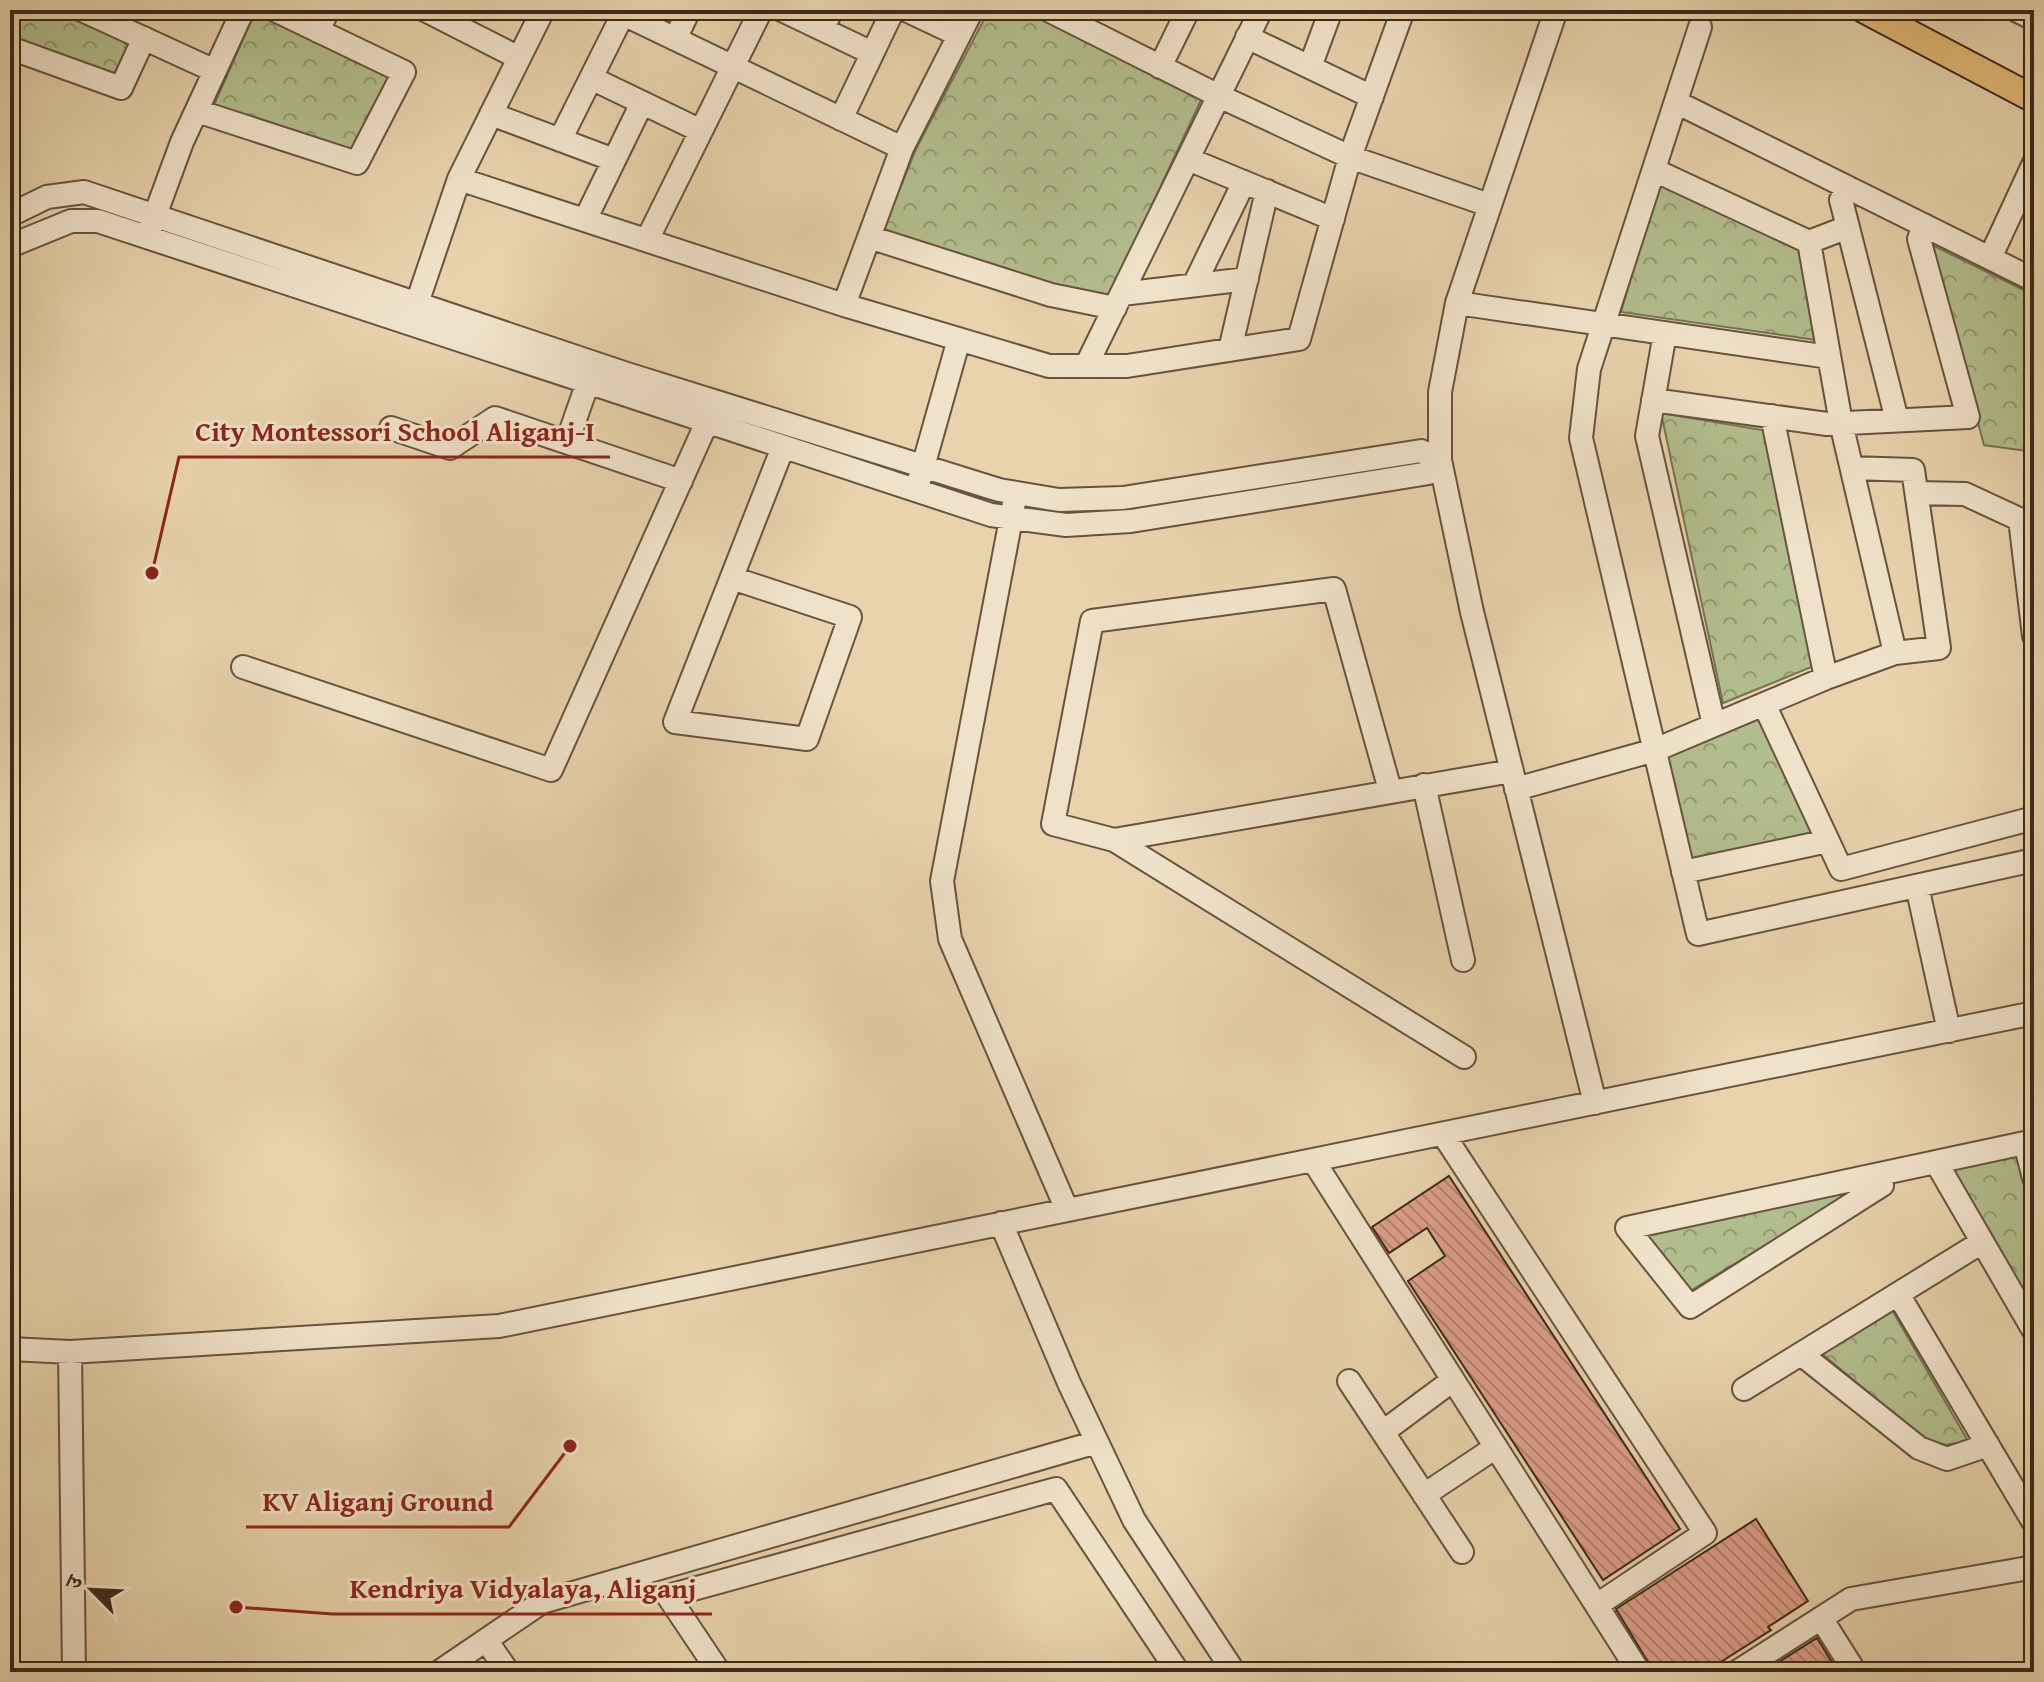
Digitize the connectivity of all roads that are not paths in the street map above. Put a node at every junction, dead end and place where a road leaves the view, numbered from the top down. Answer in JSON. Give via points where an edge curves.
{"nodes":[{"id":1,"x":82,"y":10,"type":"edge"},
{"id":2,"x":243,"y":10,"type":"edge"},
{"id":3,"x":275,"y":10,"type":"edge"},
{"id":4,"x":328,"y":10,"type":"edge"},
{"id":5,"x":543,"y":10,"type":"edge"},
{"id":6,"x":689,"y":10,"type":"edge"},
{"id":7,"x":761,"y":10,"type":"edge"},
{"id":8,"x":782,"y":10,"type":"edge"},
{"id":9,"x":893,"y":10,"type":"edge"},
{"id":10,"x":906,"y":10,"type":"edge"},
{"id":11,"x":972,"y":10,"type":"edge"},
{"id":12,"x":1188,"y":10,"type":"edge"},
{"id":13,"x":1261,"y":10,"type":"edge"},
{"id":14,"x":1330,"y":10,"type":"edge"},
{"id":15,"x":1403,"y":10,"type":"edge"},
{"id":16,"x":1556,"y":10,"type":"edge"},
{"id":17,"x":1865,"y":10,"type":"edge"},
{"id":18,"x":2016,"y":10,"type":"edge"},
{"id":19,"x":430,"y":11,"type":"edge"},
{"id":20,"x":1052,"y":11,"type":"edge"},
{"id":21,"x":619,"y":12,"type":"edge"},
{"id":22,"x":2034,"y":19,"type":"edge"},
{"id":23,"x":827,"y":20,"type":"edge"},
{"id":24,"x":1700,"y":27,"type":"dead end"},
{"id":25,"x":318,"y":31,"type":"junction"},
{"id":26,"x":959,"y":35,"type":"junction"},
{"id":27,"x":1247,"y":37,"type":"junction"},
{"id":28,"x":144,"y":38,"type":"junction"},
{"id":29,"x":675,"y":39,"type":"junction"},
{"id":30,"x":10,"y":48,"type":"edge"},
{"id":31,"x":872,"y":53,"type":"junction"},
{"id":32,"x":519,"y":58,"type":"junction"},
{"id":33,"x":732,"y":66,"type":"junction"},
{"id":34,"x":1160,"y":67,"type":"junction"},
{"id":35,"x":1310,"y":67,"type":"junction"},
{"id":36,"x":215,"y":71,"type":"junction"},
{"id":37,"x":591,"y":78,"type":"junction"},
{"id":38,"x":1219,"y":96,"type":"junction"},
{"id":39,"x":1372,"y":97,"type":"junction"},
{"id":40,"x":2034,"y":99,"type":"edge"},
{"id":41,"x":1676,"y":102,"type":"junction"},
{"id":42,"x":642,"y":103,"type":"junction"},
{"id":43,"x":197,"y":111,"type":"junction"},
{"id":44,"x":491,"y":114,"type":"junction"},
{"id":45,"x":841,"y":119,"type":"junction"},
{"id":46,"x":701,"y":131,"type":"junction"},
{"id":47,"x":560,"y":140,"type":"junction"},
{"id":48,"x":902,"y":148,"type":"junction"},
{"id":49,"x":1350,"y":157,"type":"junction"},
{"id":50,"x":1188,"y":159,"type":"junction"},
{"id":51,"x":614,"y":160,"type":"junction"},
{"id":52,"x":2034,"y":163,"type":"edge"},
{"id":53,"x":1654,"y":170,"type":"junction"},
{"id":54,"x":459,"y":179,"type":"junction"},
{"id":55,"x":1244,"y":182,"type":"junction"},
{"id":56,"x":1847,"y":187,"type":"junction"},
{"id":57,"x":1267,"y":191,"type":"junction"},
{"id":58,"x":1489,"y":205,"type":"junction"},
{"id":59,"x":10,"y":215,"type":"edge"},
{"id":60,"x":155,"y":215,"type":"junction"},
{"id":61,"x":1333,"y":219,"type":"junction"},
{"id":62,"x":585,"y":220,"type":"junction"},
{"id":63,"x":1924,"y":225,"type":"junction"},
{"id":64,"x":1848,"y":227,"type":"junction"},
{"id":65,"x":147,"y":237,"type":"junction"},
{"id":66,"x":869,"y":237,"type":"junction"},
{"id":67,"x":647,"y":240,"type":"junction"},
{"id":68,"x":1809,"y":242,"type":"junction"},
{"id":69,"x":10,"y":246,"type":"edge"},
{"id":70,"x":1990,"y":258,"type":"junction"},
{"id":71,"x":1247,"y":279,"type":"junction"},
{"id":72,"x":2034,"y":280,"type":"edge"},
{"id":73,"x":1194,"y":285,"type":"junction"},
{"id":74,"x":1118,"y":301,"type":"junction"},
{"id":75,"x":1457,"y":303,"type":"junction"},
{"id":76,"x":844,"y":305,"type":"junction"},
{"id":77,"x":413,"y":313,"type":"junction"},
{"id":78,"x":1603,"y":324,"type":"junction"},
{"id":79,"x":1665,"y":333,"type":"junction"},
{"id":80,"x":959,"y":339,"type":"junction"},
{"id":81,"x":1230,"y":350,"type":"junction"},
{"id":82,"x":1829,"y":357,"type":"junction"},
{"id":83,"x":1086,"y":366,"type":"junction"},
{"id":84,"x":588,"y":382,"type":"junction"},
{"id":85,"x":1653,"y":400,"type":"junction"},
{"id":86,"x":1772,"y":416,"type":"junction"},
{"id":87,"x":1897,"y":420,"type":"junction"},
{"id":88,"x":707,"y":422,"type":"junction"},
{"id":89,"x":1841,"y":423,"type":"junction"},
{"id":90,"x":391,"y":428,"type":"dead end"},
{"id":91,"x":567,"y":442,"type":"junction"},
{"id":92,"x":783,"y":447,"type":"junction"},
{"id":93,"x":1440,"y":460,"type":"junction"},
{"id":94,"x":923,"y":467,"type":"junction"},
{"id":95,"x":1852,"y":468,"type":"junction"},
{"id":96,"x":681,"y":481,"type":"junction"},
{"id":97,"x":917,"y":490,"type":"junction"},
{"id":98,"x":1015,"y":493,"type":"junction"},
{"id":99,"x":1917,"y":493,"type":"junction"},
{"id":100,"x":1011,"y":518,"type":"junction"},
{"id":101,"x":2027,"y":522,"type":"edge"},
{"id":102,"x":732,"y":578,"type":"junction"},
{"id":103,"x":2034,"y":636,"type":"edge"},
{"id":104,"x":1895,"y":653,"type":"junction"},
{"id":105,"x":243,"y":667,"type":"dead end"},
{"id":106,"x":1826,"y":678,"type":"junction"},
{"id":107,"x":1764,"y":704,"type":"junction"},
{"id":108,"x":1714,"y":725,"type":"junction"},
{"id":109,"x":1655,"y":750,"type":"junction"},
{"id":110,"x":1514,"y":780,"type":"junction"},
{"id":111,"x":1424,"y":785,"type":"junction"},
{"id":112,"x":1390,"y":790,"type":"junction"},
{"id":113,"x":2034,"y":818,"type":"edge"},
{"id":114,"x":1114,"y":840,"type":"junction"},
{"id":115,"x":1828,"y":841,"type":"junction"},
{"id":116,"x":2034,"y":860,"type":"edge"},
{"id":117,"x":1683,"y":872,"type":"junction"},
{"id":118,"x":1917,"y":886,"type":"junction"},
{"id":119,"x":1463,"y":960,"type":"dead end"},
{"id":120,"x":2034,"y":1013,"type":"edge"},
{"id":121,"x":1949,"y":1031,"type":"junction"},
{"id":122,"x":1464,"y":1057,"type":"dead end"},
{"id":123,"x":1595,"y":1103,"type":"junction"},
{"id":124,"x":1443,"y":1134,"type":"junction"},
{"id":125,"x":2030,"y":1142,"type":"edge"},
{"id":126,"x":1313,"y":1160,"type":"junction"},
{"id":127,"x":1936,"y":1162,"type":"junction"},
{"id":128,"x":1880,"y":1174,"type":"junction"},
{"id":129,"x":2034,"y":1178,"type":"edge"},
{"id":130,"x":1067,"y":1210,"type":"junction"},
{"id":131,"x":1001,"y":1223,"type":"junction"},
{"id":132,"x":1982,"y":1242,"type":"junction"},
{"id":133,"x":1898,"y":1294,"type":"junction"},
{"id":134,"x":2034,"y":1331,"type":"edge"},
{"id":135,"x":10,"y":1349,"type":"edge"},
{"id":136,"x":70,"y":1352,"type":"junction"},
{"id":137,"x":1801,"y":1354,"type":"junction"},
{"id":138,"x":1453,"y":1380,"type":"junction"},
{"id":139,"x":1349,"y":1381,"type":"dead end"},
{"id":140,"x":1744,"y":1389,"type":"dead end"},
{"id":141,"x":1383,"y":1432,"type":"junction"},
{"id":142,"x":1097,"y":1442,"type":"junction"},
{"id":143,"x":1988,"y":1445,"type":"junction"},
{"id":144,"x":1496,"y":1447,"type":"junction"},
{"id":145,"x":1424,"y":1495,"type":"junction"},
{"id":146,"x":2034,"y":1523,"type":"edge"},
{"id":147,"x":1462,"y":1552,"type":"dead end"},
{"id":148,"x":2034,"y":1567,"type":"edge"},
{"id":149,"x":1597,"y":1605,"type":"junction"},
{"id":150,"x":1821,"y":1618,"type":"junction"},
{"id":151,"x":486,"y":1640,"type":"junction"},
{"id":152,"x":74,"y":1672,"type":"edge"},
{"id":153,"x":439,"y":1672,"type":"edge"},
{"id":154,"x":508,"y":1672,"type":"edge"},
{"id":155,"x":719,"y":1672,"type":"edge"},
{"id":156,"x":1178,"y":1672,"type":"edge"},
{"id":157,"x":1234,"y":1672,"type":"edge"},
{"id":158,"x":1639,"y":1672,"type":"edge"},
{"id":159,"x":1737,"y":1672,"type":"edge"},
{"id":160,"x":1855,"y":1672,"type":"edge"}],
"edges":[{"from":1,"to":28,"type":"street"},
{"from":2,"to":36,"type":"street"},
{"from":3,"to":25,"type":"street"},
{"from":4,"to":25,"type":"street"},
{"from":5,"to":32,"type":"street"},
{"from":6,"to":29,"type":"street"},
{"from":7,"to":33,"type":"street"},
{"from":8,"to":23,"type":"street"},
{"from":9,"to":31,"type":"street"},
{"from":10,"to":26,"type":"street"},
{"from":11,"to":26,"type":"street"},
{"from":12,"to":34,"type":"street"},
{"from":13,"to":27,"type":"street"},
{"from":14,"to":35,"type":"street"},
{"from":15,"to":39,"type":"street"},
{"from":16,"to":58,"type":"street"},
{"from":17,"to":40,"type":"main road"},
{"from":18,"to":22,"type":"street"},
{"from":19,"to":32,"type":"street"},
{"from":20,"to":34,"type":"street"},
{"from":21,"to":29,"type":"street"},
{"from":21,"to":37,"type":"street"},
{"from":23,"to":31,"type":"street"},
{"from":24,"to":41,"type":"street"},
{"from":25,"to":43,"type":"street","via":[[404,72],[357,163]]},
{"from":26,"to":48,"type":"street"},
{"from":27,"to":35,"type":"street"},
{"from":27,"to":38,"type":"street"},
{"from":28,"to":30,"type":"street","via":[[121,88]]},
{"from":28,"to":36,"type":"street"},
{"from":29,"to":33,"type":"street"},
{"from":31,"to":45,"type":"street"},
{"from":32,"to":44,"type":"street"},
{"from":33,"to":45,"type":"street"},
{"from":33,"to":46,"type":"street"},
{"from":34,"to":38,"type":"street"},
{"from":35,"to":39,"type":"street"},
{"from":36,"to":43,"type":"street"},
{"from":37,"to":42,"type":"street"},
{"from":37,"to":47,"type":"street"},
{"from":38,"to":49,"type":"street"},
{"from":38,"to":50,"type":"street"},
{"from":39,"to":49,"type":"street"},
{"from":41,"to":53,"type":"street"},
{"from":41,"to":56,"type":"street"},
{"from":42,"to":46,"type":"street"},
{"from":42,"to":51,"type":"street"},
{"from":43,"to":60,"type":"street"},
{"from":44,"to":47,"type":"street"},
{"from":44,"to":54,"type":"street"},
{"from":45,"to":48,"type":"street"},
{"from":46,"to":67,"type":"street"},
{"from":47,"to":51,"type":"street"},
{"from":48,"to":66,"type":"street"},
{"from":49,"to":58,"type":"street"},
{"from":49,"to":61,"type":"street"},
{"from":50,"to":55,"type":"street"},
{"from":50,"to":74,"type":"street"},
{"from":51,"to":62,"type":"street"},
{"from":52,"to":70,"type":"street"},
{"from":53,"to":68,"type":"street"},
{"from":53,"to":78,"type":"street"},
{"from":54,"to":62,"type":"street"},
{"from":54,"to":77,"type":"street"},
{"from":55,"to":57,"type":"street"},
{"from":55,"to":73,"type":"street"},
{"from":56,"to":63,"type":"street"},
{"from":56,"to":64,"type":"street","via":[[1841,200]]},
{"from":57,"to":61,"type":"street"},
{"from":57,"to":71,"type":"street"},
{"from":58,"to":75,"type":"street"},
{"from":59,"to":60,"type":"street","via":[[47,197],[84,192]]},
{"from":60,"to":65,"type":"street"},
{"from":60,"to":77,"type":"street"},
{"from":61,"to":81,"type":"street","via":[[1299,339]]},
{"from":62,"to":67,"type":"street"},
{"from":63,"to":70,"type":"street"},
{"from":63,"to":87,"type":"street","via":[[1919,239],[1968,417]]},
{"from":64,"to":68,"type":"street"},
{"from":64,"to":87,"type":"street"},
{"from":65,"to":69,"type":"street","via":[[98,221],[71,221]]},
{"from":65,"to":77,"type":"street"},
{"from":66,"to":74,"type":"street","via":[[1051,295]]},
{"from":66,"to":76,"type":"street"},
{"from":67,"to":76,"type":"street"},
{"from":68,"to":82,"type":"street"},
{"from":70,"to":72,"type":"street"},
{"from":71,"to":73,"type":"street"},
{"from":71,"to":81,"type":"street"},
{"from":73,"to":74,"type":"street"},
{"from":74,"to":83,"type":"street"},
{"from":75,"to":78,"type":"street"},
{"from":75,"to":93,"type":"street","via":[[1440,392]]},
{"from":76,"to":80,"type":"street"},
{"from":77,"to":84,"type":"street"},
{"from":77,"to":94,"type":"street"},
{"from":78,"to":79,"type":"street"},
{"from":78,"to":109,"type":"street","via":[[1589,369],[1581,438]]},
{"from":79,"to":82,"type":"street"},
{"from":79,"to":85,"type":"street"},
{"from":80,"to":83,"type":"street","via":[[1049,366]]},
{"from":80,"to":94,"type":"street"},
{"from":81,"to":83,"type":"street","via":[[1127,366]]},
{"from":82,"to":89,"type":"street"},
{"from":84,"to":88,"type":"street"},
{"from":84,"to":91,"type":"street"},
{"from":85,"to":86,"type":"street"},
{"from":85,"to":108,"type":"street","via":[[1647,436]]},
{"from":86,"to":89,"type":"street"},
{"from":86,"to":106,"type":"street"},
{"from":87,"to":89,"type":"street"},
{"from":88,"to":92,"type":"street"},
{"from":88,"to":96,"type":"street"},
{"from":89,"to":95,"type":"street"},
{"from":90,"to":91,"type":"street","via":[[450,448],[495,418]]},
{"from":91,"to":96,"type":"street"},
{"from":92,"to":97,"type":"street"},
{"from":92,"to":102,"type":"street"},
{"from":93,"to":98,"type":"street","via":[[1421,451],[1123,498],[1059,500]]},
{"from":93,"to":100,"type":"street","via":[[1429,473],[1131,521],[1066,525]]},
{"from":93,"to":110,"type":"street"},
{"from":94,"to":97,"type":"street"},
{"from":94,"to":98,"type":"street"},
{"from":95,"to":99,"type":"street","via":[[1913,470]]},
{"from":95,"to":104,"type":"street"},
{"from":96,"to":105,"type":"street","via":[[551,770]]},
{"from":97,"to":100,"type":"street"},
{"from":98,"to":100,"type":"street"},
{"from":99,"to":101,"type":"street","via":[[1965,494]]},
{"from":99,"to":104,"type":"street","via":[[1939,648]]},
{"from":100,"to":130,"type":"street","via":[[942,881],[950,939]]},
{"from":101,"to":103,"type":"street"},
{"from":102,"to":102,"type":"street","via":[[675,722],[807,739],[850,617]]},
{"from":104,"to":106,"type":"street"},
{"from":106,"to":107,"type":"street"},
{"from":107,"to":108,"type":"street"},
{"from":107,"to":115,"type":"street"},
{"from":108,"to":109,"type":"street"},
{"from":109,"to":110,"type":"street"},
{"from":109,"to":117,"type":"street"},
{"from":110,"to":111,"type":"street"},
{"from":110,"to":123,"type":"street"},
{"from":111,"to":112,"type":"street"},
{"from":111,"to":119,"type":"street"},
{"from":112,"to":114,"type":"street"},
{"from":112,"to":114,"type":"street","via":[[1334,589],[1092,621],[1053,824]]},
{"from":113,"to":115,"type":"street","via":[[1841,869]]},
{"from":114,"to":122,"type":"street"},
{"from":115,"to":117,"type":"street"},
{"from":116,"to":118,"type":"street"},
{"from":117,"to":118,"type":"street","via":[[1698,934]]},
{"from":118,"to":121,"type":"street"},
{"from":120,"to":121,"type":"street"},
{"from":121,"to":123,"type":"street"},
{"from":123,"to":124,"type":"street"},
{"from":124,"to":126,"type":"street"},
{"from":124,"to":149,"type":"street","via":[[1705,1533]]},
{"from":125,"to":127,"type":"street"},
{"from":125,"to":129,"type":"street"},
{"from":126,"to":130,"type":"street"},
{"from":126,"to":138,"type":"street"},
{"from":127,"to":128,"type":"street"},
{"from":127,"to":132,"type":"street"},
{"from":128,"to":128,"type":"street","via":[[1882,1185],[1690,1307],[1627,1228]]},
{"from":130,"to":131,"type":"street"},
{"from":131,"to":136,"type":"street","via":[[499,1326]]},
{"from":131,"to":142,"type":"street"},
{"from":132,"to":133,"type":"street"},
{"from":132,"to":134,"type":"street"},
{"from":133,"to":137,"type":"street"},
{"from":133,"to":143,"type":"street"},
{"from":135,"to":136,"type":"street"},
{"from":136,"to":152,"type":"street"},
{"from":137,"to":140,"type":"street"},
{"from":137,"to":143,"type":"street","via":[[1919,1448],[1947,1459]]},
{"from":138,"to":141,"type":"street"},
{"from":138,"to":144,"type":"street"},
{"from":139,"to":141,"type":"street"},
{"from":141,"to":145,"type":"street"},
{"from":142,"to":151,"type":"street","via":[[542,1602]]},
{"from":142,"to":157,"type":"street","via":[[1134,1520]]},
{"from":143,"to":146,"type":"street"},
{"from":144,"to":145,"type":"street"},
{"from":144,"to":149,"type":"street"},
{"from":145,"to":147,"type":"street"},
{"from":148,"to":150,"type":"street","via":[[1851,1599]]},
{"from":149,"to":158,"type":"street"},
{"from":150,"to":159,"type":"street"},
{"from":150,"to":160,"type":"street"},
{"from":151,"to":153,"type":"street"},
{"from":151,"to":154,"type":"street"},
{"from":155,"to":156,"type":"street","via":[[668,1596],[1056,1489]]}]}
